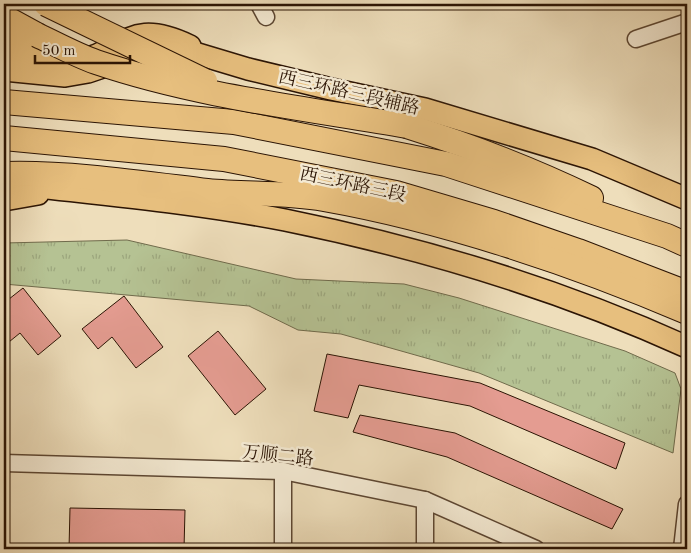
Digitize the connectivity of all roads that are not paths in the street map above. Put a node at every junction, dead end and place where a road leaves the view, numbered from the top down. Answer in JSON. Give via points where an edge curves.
{"nodes":[{"id":1,"x":46,"y":4,"type":"edge"},
{"id":2,"x":4,"y":16,"type":"edge"},
{"id":3,"x":687,"y":22,"type":"edge"},
{"id":4,"x":4,"y":33,"type":"edge"},
{"id":5,"x":636,"y":40,"type":"dead end"},
{"id":6,"x":4,"y":55,"type":"edge"},
{"id":7,"x":26,"y":55,"type":"junction"},
{"id":8,"x":221,"y":62,"type":"junction"},
{"id":9,"x":4,"y":70,"type":"edge"},
{"id":10,"x":236,"y":96,"type":"junction"},
{"id":11,"x":4,"y":102,"type":"edge"},
{"id":12,"x":4,"y":138,"type":"edge"},
{"id":13,"x":4,"y":174,"type":"edge"},
{"id":14,"x":4,"y":183,"type":"edge"},
{"id":15,"x":60,"y":190,"type":"junction"},
{"id":16,"x":687,"y":199,"type":"edge"},
{"id":17,"x":4,"y":200,"type":"edge"},
{"id":18,"x":677,"y":240,"type":"edge"},
{"id":19,"x":687,"y":293,"type":"edge"},
{"id":20,"x":687,"y":312,"type":"edge"},
{"id":21,"x":687,"y":347,"type":"edge"},
{"id":22,"x":4,"y":463,"type":"edge"},
{"id":23,"x":283,"y":471,"type":"junction"},
{"id":24,"x":425,"y":500,"type":"junction"},
{"id":25,"x":687,"y":504,"type":"edge"},
{"id":26,"x":284,"y":549,"type":"edge"},
{"id":27,"x":425,"y":549,"type":"edge"},
{"id":28,"x":536,"y":549,"type":"edge"},
{"id":29,"x":682,"y":549,"type":"edge"}],
"edges":[{"from":1,"to":10,"type":"highway","bridge":true},
{"from":2,"to":10,"type":"highway","bridge":true,"via":[[94,61],[150,78]]},
{"from":3,"to":5,"type":"street"},
{"from":4,"to":7,"type":"main road"},
{"from":6,"to":7,"type":"main road"},
{"from":7,"to":8,"type":"main road","via":[[72,62],[132,36],[147,33],[168,37]]},
{"from":8,"to":9,"type":"main road","name":"西三环路三段辅路","via":[[198,54],[150,51],[88,72],[65,76]]},
{"from":8,"to":16,"type":"main road","name":"西三环路三段辅路","via":[[424,109],[592,159]]},
{"from":10,"to":18,"type":"highway","bridge":true,"via":[[407,126],[472,146],[534,170]]},
{"from":11,"to":18,"type":"highway","name":"西三环路三段","via":[[234,122],[446,164]]},
{"from":12,"to":19,"type":"highway","name":"西三环路三段","via":[[224,159],[396,193],[522,231]]},
{"from":13,"to":20,"type":"highway","via":[[322,198],[415,219],[537,255]]},
{"from":14,"to":15,"type":"main road"},
{"from":15,"to":17,"type":"main road"},
{"from":15,"to":21,"type":"main road","via":[[171,202],[274,218],[373,240],[507,277],[624,319]]},
{"from":22,"to":23,"type":"street","name":"万顺二路"},
{"from":23,"to":24,"type":"street","name":"万顺二路"},
{"from":23,"to":26,"type":"street"},
{"from":24,"to":27,"type":"street"},
{"from":24,"to":28,"type":"street","name":"万顺二路"},
{"from":25,"to":29,"type":"street"}]}
